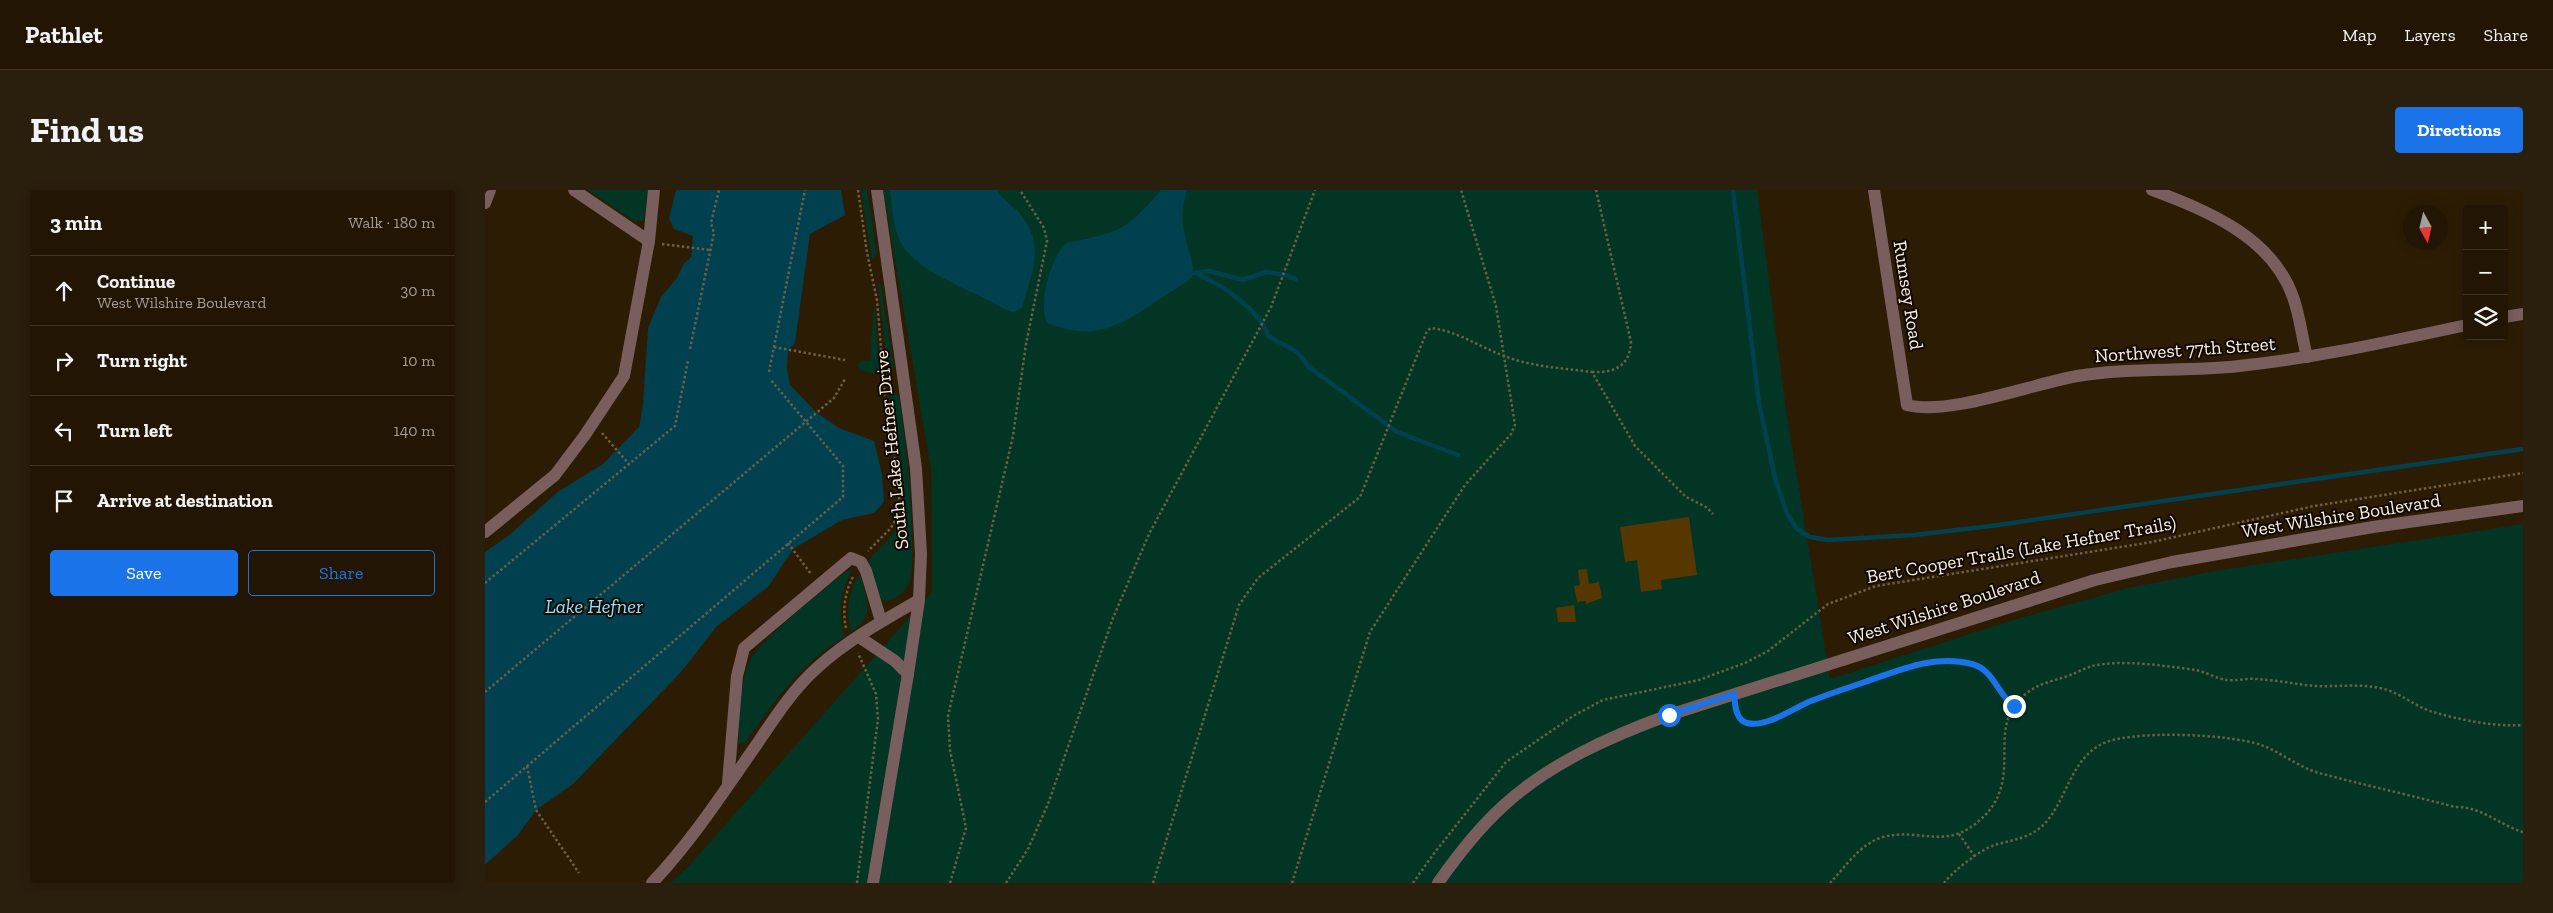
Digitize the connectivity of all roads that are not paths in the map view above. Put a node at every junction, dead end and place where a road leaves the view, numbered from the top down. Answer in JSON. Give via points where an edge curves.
{"nodes":[{"id":1,"x":490,"y":190,"type":"edge"},
{"id":2,"x":574,"y":190,"type":"edge"},
{"id":3,"x":654,"y":190,"type":"edge"},
{"id":4,"x":877,"y":190,"type":"edge"},
{"id":5,"x":1874,"y":190,"type":"edge"},
{"id":6,"x":2152,"y":190,"type":"edge"},
{"id":7,"x":485,"y":202,"type":"edge"},
{"id":8,"x":649,"y":241,"type":"junction"},
{"id":9,"x":2523,"y":314,"type":"edge"},
{"id":10,"x":2508,"y":316,"type":"edge"},
{"id":11,"x":2463,"y":326,"type":"edge"},
{"id":12,"x":2307,"y":357,"type":"junction"},
{"id":13,"x":1907,"y":405,"type":"joint"},
{"id":14,"x":2523,"y":506,"type":"edge"},
{"id":15,"x":485,"y":532,"type":"edge"},
{"id":16,"x":919,"y":600,"type":"junction"},
{"id":17,"x":881,"y":621,"type":"junction"},
{"id":18,"x":853,"y":634,"type":"junction"},
{"id":19,"x":908,"y":674,"type":"junction"},
{"id":20,"x":728,"y":784,"type":"junction"},
{"id":21,"x":653,"y":883,"type":"edge"},
{"id":22,"x":873,"y":883,"type":"edge"},
{"id":23,"x":1438,"y":883,"type":"edge"}],
"edges":[{"from":1,"to":7,"type":"street"},
{"from":2,"to":8,"type":"street"},
{"from":3,"to":8,"type":"street"},
{"from":4,"to":16,"type":"street","name":"South Lake Hefner Drive","via":[[917,477],[921,528]]},
{"from":5,"to":13,"type":"street","name":"Rumsey Road"},
{"from":6,"to":12,"type":"street","via":[[2209,213],[2249,238],[2277,264],[2293,298]]},
{"from":8,"to":15,"type":"street","via":[[624,376],[555,475]]},
{"from":9,"to":10,"type":"street"},
{"from":11,"to":12,"type":"street","name":"Northwest 77th Street"},
{"from":12,"to":13,"type":"street","name":"Northwest 77th Street","via":[[2238,366],[2146,368],[2077,376],[1935,408],[1919,409]]},
{"from":14,"to":23,"type":"street","name":"West Wilshire Boulevard","via":[[2200,557],[2095,580],[1630,729],[1560,764],[1503,806],[1458,855]]},
{"from":16,"to":17,"type":"street"},
{"from":16,"to":19,"type":"street","name":"South Lake Hefner Drive"},
{"from":17,"to":18,"type":"street"},
{"from":17,"to":20,"type":"street","via":[[866,571],[861,562],[851,558],[744,648],[737,676]]},
{"from":18,"to":19,"type":"street","via":[[895,661]]},
{"from":18,"to":20,"type":"street","via":[[805,680]]},
{"from":19,"to":22,"type":"street","name":"South Lake Hefner Drive"},
{"from":20,"to":21,"type":"street"}]}
